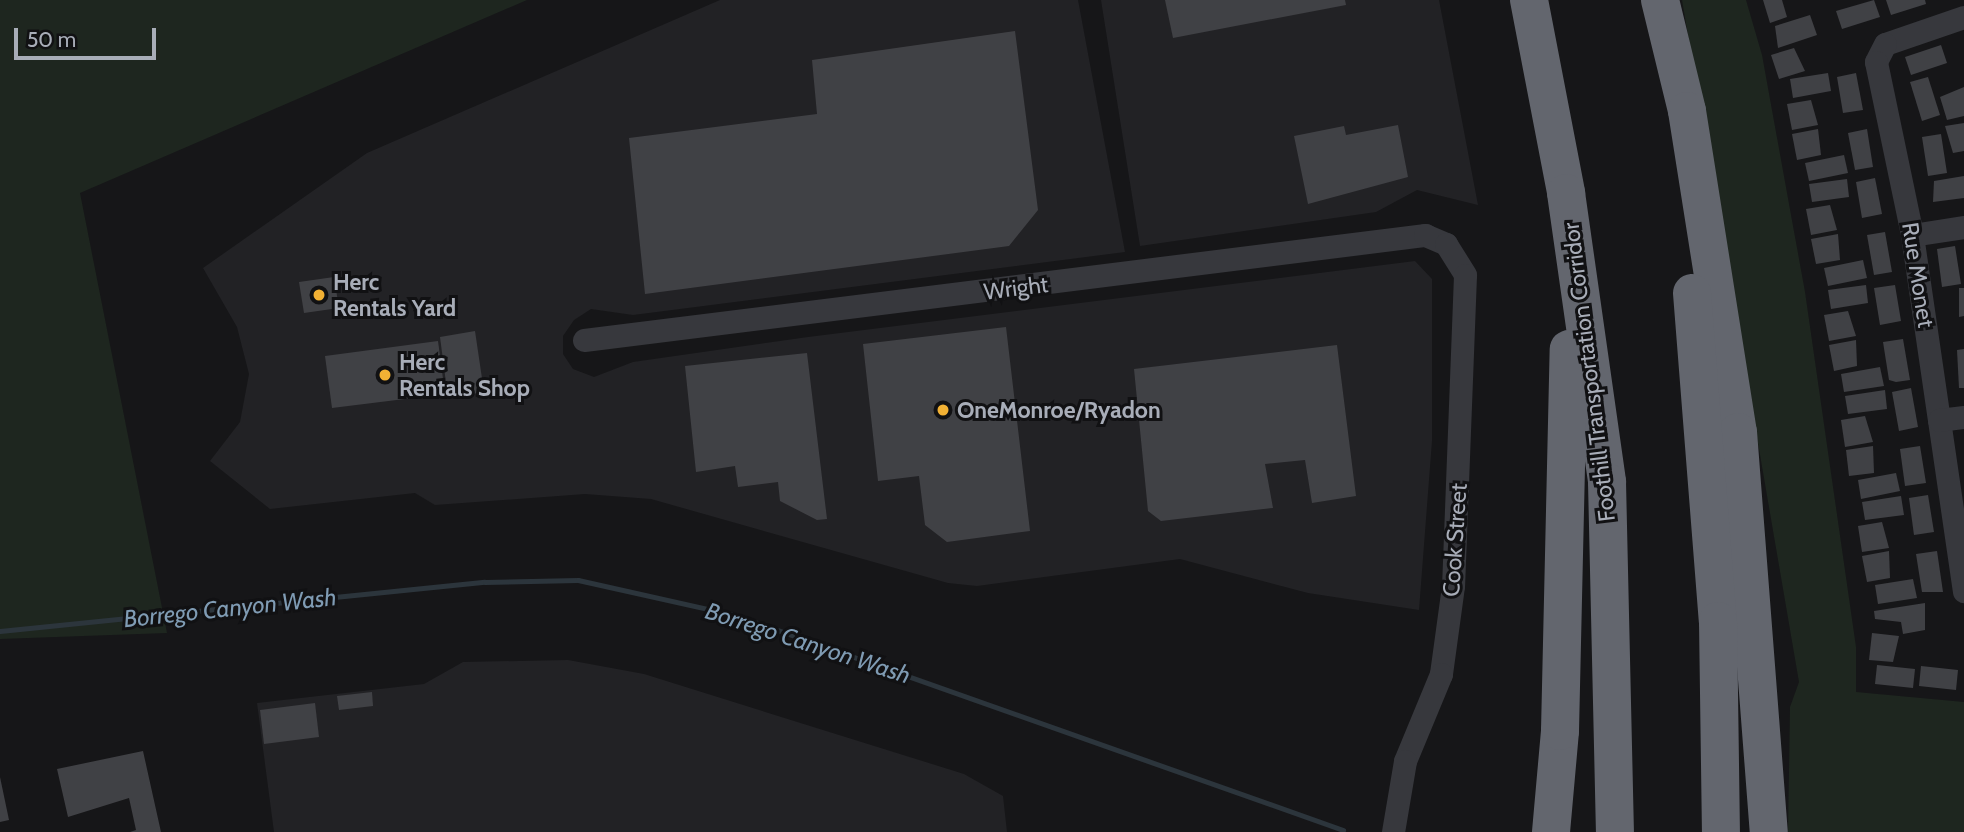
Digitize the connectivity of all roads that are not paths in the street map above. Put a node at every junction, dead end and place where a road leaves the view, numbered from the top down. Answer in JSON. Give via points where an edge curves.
{"nodes":[{"id":1,"x":1529,"y":0,"type":"edge"},
{"id":2,"x":1643,"y":0,"type":"edge"},
{"id":3,"x":1660,"y":0,"type":"edge"},
{"id":4,"x":1964,"y":17,"type":"edge"},
{"id":5,"x":1566,"y":193,"type":"junction"},
{"id":6,"x":1964,"y":226,"type":"edge"},
{"id":7,"x":1912,"y":235,"type":"junction"},
{"id":8,"x":1446,"y":244,"type":"joint"},
{"id":9,"x":584,"y":340,"type":"dead end"},
{"id":10,"x":1964,"y":417,"type":"edge"},
{"id":11,"x":1939,"y":420,"type":"junction"},
{"id":12,"x":1964,"y":591,"type":"edge"},
{"id":13,"x":1552,"y":827,"type":"edge"},
{"id":14,"x":1393,"y":832,"type":"edge"},
{"id":15,"x":1615,"y":832,"type":"edge"},
{"id":16,"x":1721,"y":832,"type":"edge"},
{"id":17,"x":1769,"y":832,"type":"edge"}],
"edges":[{"from":1,"to":5,"type":"highway","name":"Foothill Transportation Corridor"},
{"from":2,"to":16,"type":"highway","via":[[1686,236],[1704,418],[1718,621]]},
{"from":3,"to":17,"type":"highway","via":[[1687,111],[1738,432]]},
{"from":4,"to":7,"type":"street","name":"Rue Monet","via":[[1885,44],[1876,62]]},
{"from":5,"to":13,"type":"highway","via":[[1570,352]]},
{"from":5,"to":15,"type":"highway","name":"Foothill Transportation Corridor","via":[[1607,482]]},
{"from":6,"to":7,"type":"street"},
{"from":7,"to":11,"type":"street","name":"Rue Monet"},
{"from":8,"to":9,"type":"street","name":"Wright","via":[[1425,235]]},
{"from":8,"to":14,"type":"street","name":"Cook Street","via":[[1465,275],[1453,586],[1441,674],[1405,761]]},
{"from":10,"to":11,"type":"street"},
{"from":11,"to":12,"type":"street","name":"Rue Monet"}]}
